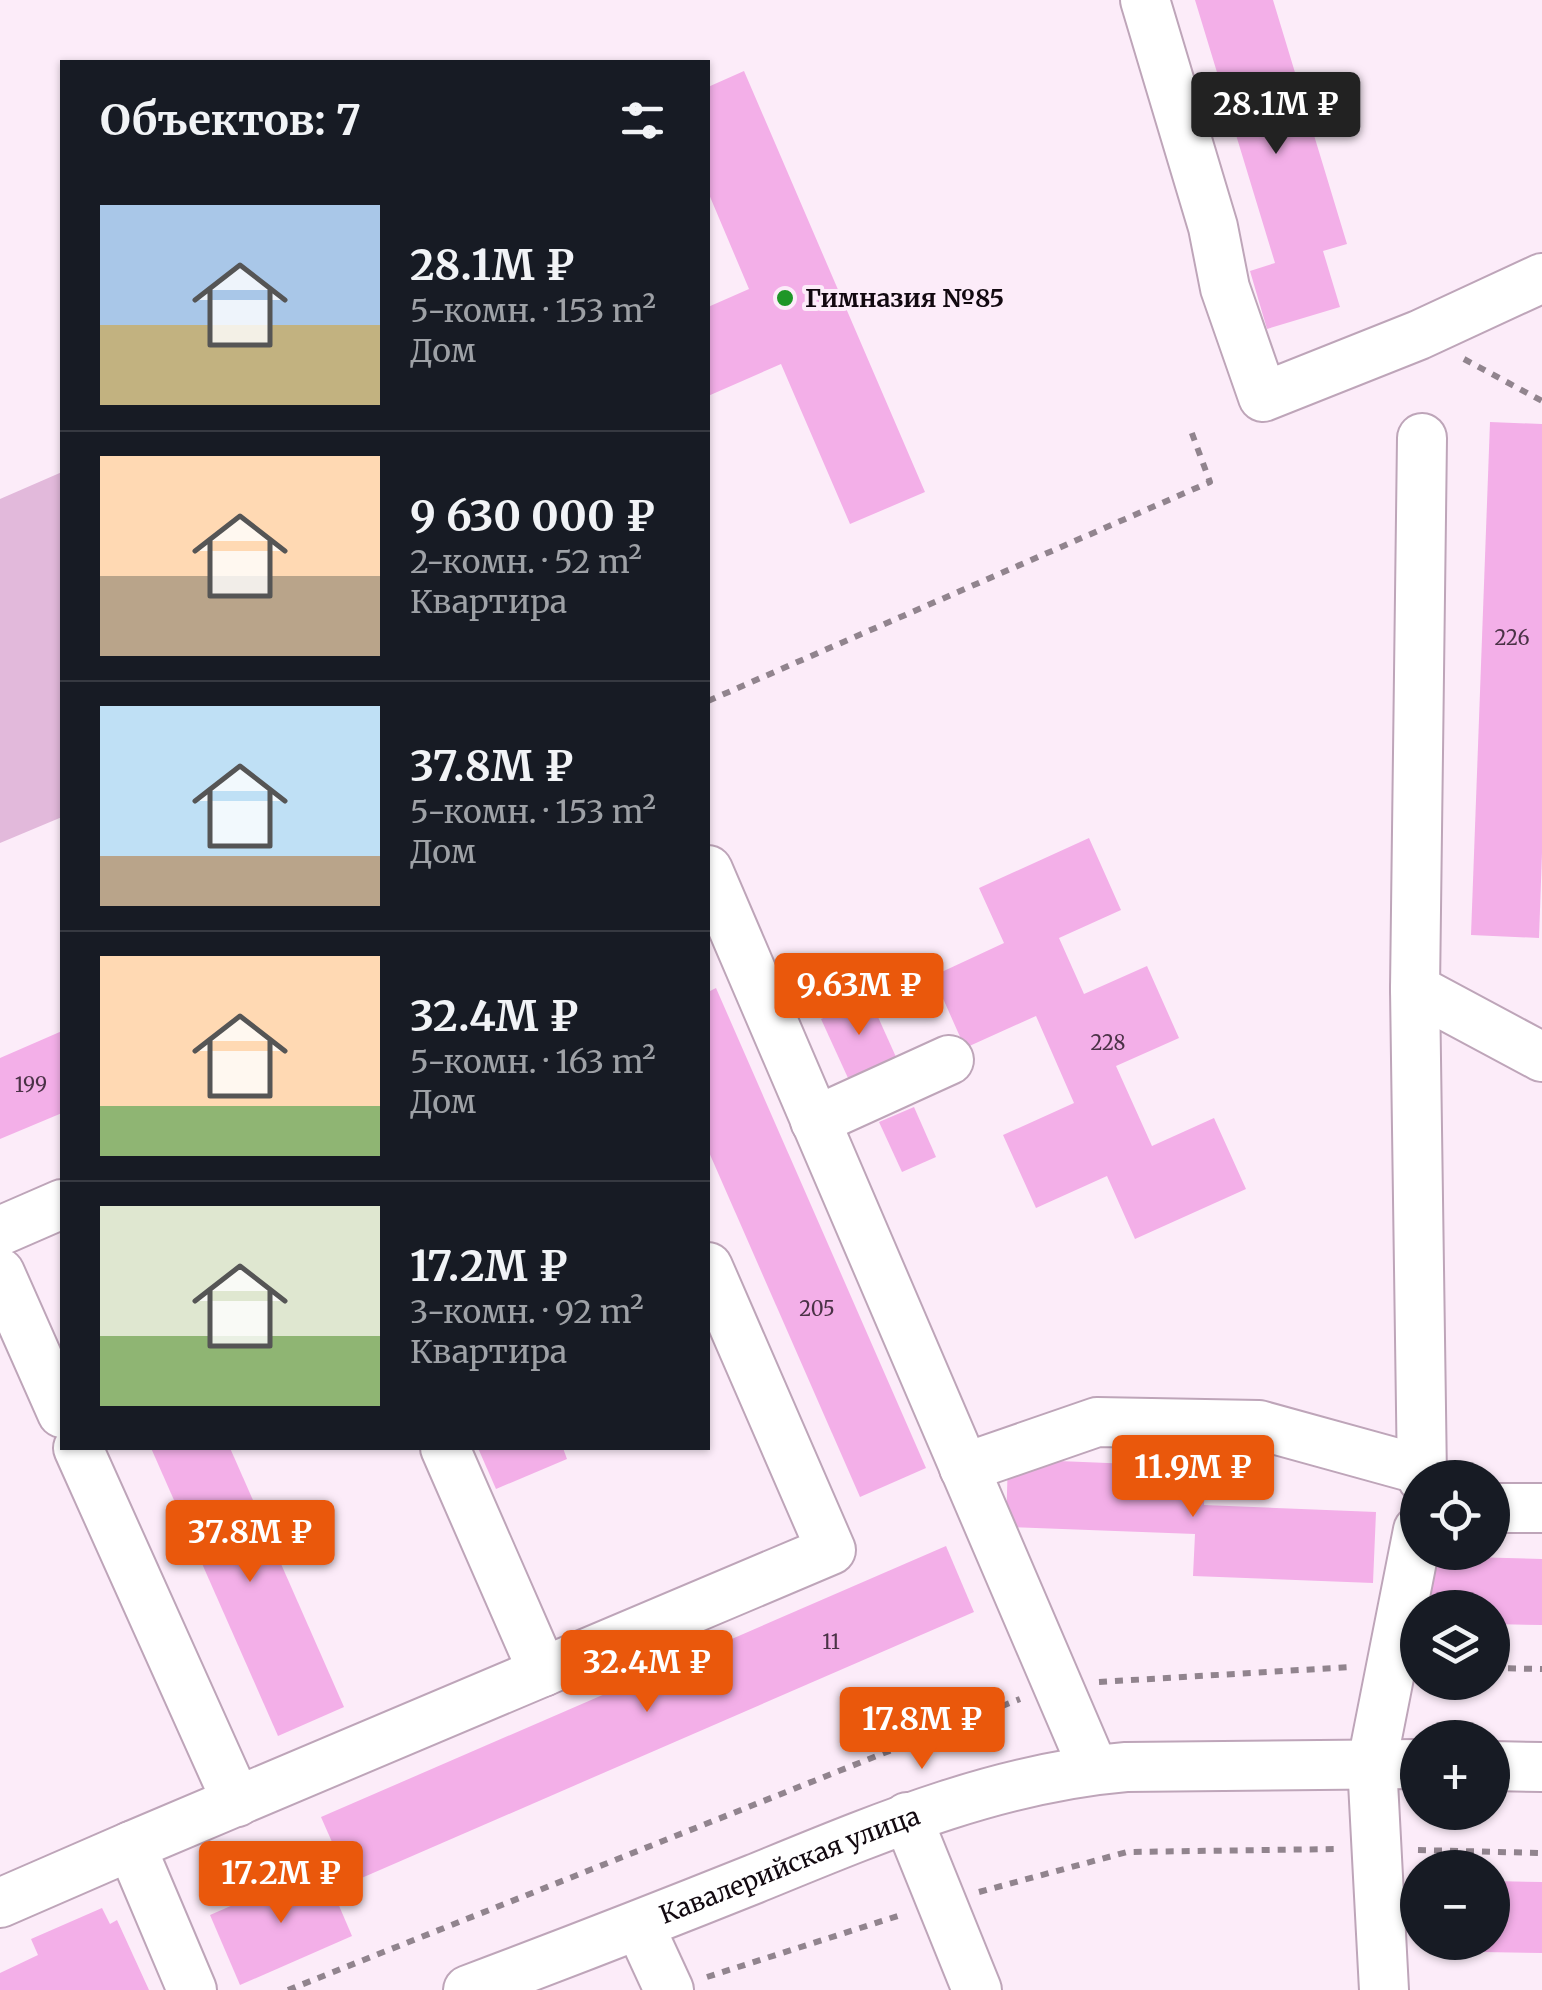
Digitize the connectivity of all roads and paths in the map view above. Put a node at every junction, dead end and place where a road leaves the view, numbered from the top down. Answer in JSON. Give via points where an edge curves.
{"nodes":[{"id":1,"x":1145,"y":0,"type":"edge"},
{"id":2,"x":1542,"y":278,"type":"edge"},
{"id":3,"x":1419,"y":335,"type":"junction"},
{"id":4,"x":1542,"y":401,"type":"edge"},
{"id":5,"x":1190,"y":428,"type":"dead end"},
{"id":6,"x":1422,"y":438,"type":"dead end"},
{"id":7,"x":710,"y":700,"type":"edge"},
{"id":8,"x":710,"y":875,"type":"edge"},
{"id":9,"x":1415,"y":989,"type":"junction"},
{"id":10,"x":1542,"y":1057,"type":"edge"},
{"id":11,"x":949,"y":1060,"type":"dead end"},
{"id":12,"x":815,"y":1120,"type":"junction"},
{"id":13,"x":60,"y":1205,"type":"edge"},
{"id":14,"x":0,"y":1231,"type":"edge"},
{"id":15,"x":710,"y":1272,"type":"edge"},
{"id":16,"x":0,"y":1273,"type":"edge"},
{"id":17,"x":60,"y":1408,"type":"edge"},
{"id":18,"x":79,"y":1450,"type":"edge"},
{"id":19,"x":446,"y":1450,"type":"edge"},
{"id":20,"x":1422,"y":1460,"type":"edge"},
{"id":21,"x":964,"y":1468,"type":"junction"},
{"id":22,"x":1400,"y":1468,"type":"edge"},
{"id":23,"x":1510,"y":1508,"type":"edge"},
{"id":24,"x":1542,"y":1508,"type":"edge"},
{"id":25,"x":1410,"y":1570,"type":"edge"},
{"id":26,"x":1391,"y":1665,"type":"junction"},
{"id":27,"x":1510,"y":1668,"type":"edge"},
{"id":28,"x":1542,"y":1669,"type":"edge"},
{"id":29,"x":543,"y":1672,"type":"junction"},
{"id":30,"x":1056,"y":1684,"type":"junction"},
{"id":31,"x":1394,"y":1763,"type":"edge"},
{"id":32,"x":1510,"y":1766,"type":"edge"},
{"id":33,"x":1542,"y":1767,"type":"edge"},
{"id":34,"x":1094,"y":1770,"type":"junction"},
{"id":35,"x":236,"y":1802,"type":"junction"},
{"id":36,"x":907,"y":1817,"type":"junction"},
{"id":37,"x":131,"y":1846,"type":"junction"},
{"id":38,"x":1375,"y":1848,"type":"junction"},
{"id":39,"x":1542,"y":1854,"type":"edge"},
{"id":40,"x":942,"y":1902,"type":"junction"},
{"id":41,"x":0,"y":1904,"type":"edge"},
{"id":42,"x":639,"y":1925,"type":"junction"},
{"id":43,"x":192,"y":1990,"type":"edge"},
{"id":44,"x":288,"y":1990,"type":"edge"},
{"id":45,"x":468,"y":1990,"type":"edge"},
{"id":46,"x":669,"y":1990,"type":"edge"},
{"id":47,"x":977,"y":1990,"type":"edge"},
{"id":48,"x":1384,"y":1990,"type":"edge"}],
"edges":[{"from":1,"to":3,"type":"street","via":[[1262,398]]},
{"from":2,"to":3,"type":"street"},
{"from":3,"to":4,"type":"path"},
{"from":5,"to":7,"type":"path","via":[[1210,482]]},
{"from":6,"to":9,"type":"street"},
{"from":8,"to":12,"type":"street"},
{"from":9,"to":10,"type":"street"},
{"from":9,"to":20,"type":"street"},
{"from":11,"to":12,"type":"street"},
{"from":12,"to":21,"type":"street"},
{"from":13,"to":14,"type":"street"},
{"from":15,"to":29,"type":"street","via":[[831,1550]]},
{"from":16,"to":17,"type":"street"},
{"from":18,"to":35,"type":"street"},
{"from":19,"to":29,"type":"street"},
{"from":21,"to":22,"type":"street","via":[[1097,1422],[1259,1426]]},
{"from":21,"to":30,"type":"street"},
{"from":23,"to":24,"type":"street"},
{"from":25,"to":26,"type":"street"},
{"from":26,"to":30,"type":"path"},
{"from":26,"to":31,"type":"street"},
{"from":27,"to":28,"type":"path"},
{"from":29,"to":35,"type":"street"},
{"from":30,"to":34,"type":"street"},
{"from":30,"to":44,"type":"path"},
{"from":31,"to":34,"type":"street","name":"Кавалерийская улица"},
{"from":31,"to":38,"type":"street"},
{"from":32,"to":33,"type":"street"},
{"from":34,"to":36,"type":"street","name":"Кавалерийская улица"},
{"from":35,"to":37,"type":"street"},
{"from":36,"to":40,"type":"street"},
{"from":36,"to":42,"type":"street","name":"Кавалерийская улица"},
{"from":37,"to":41,"type":"street"},
{"from":37,"to":43,"type":"street"},
{"from":38,"to":39,"type":"path"},
{"from":38,"to":40,"type":"path","via":[[1126,1852]]},
{"from":38,"to":48,"type":"street"},
{"from":40,"to":46,"type":"path"},
{"from":40,"to":47,"type":"street"},
{"from":42,"to":45,"type":"street","name":"Кавалерийская улица"},
{"from":42,"to":46,"type":"street"}]}
